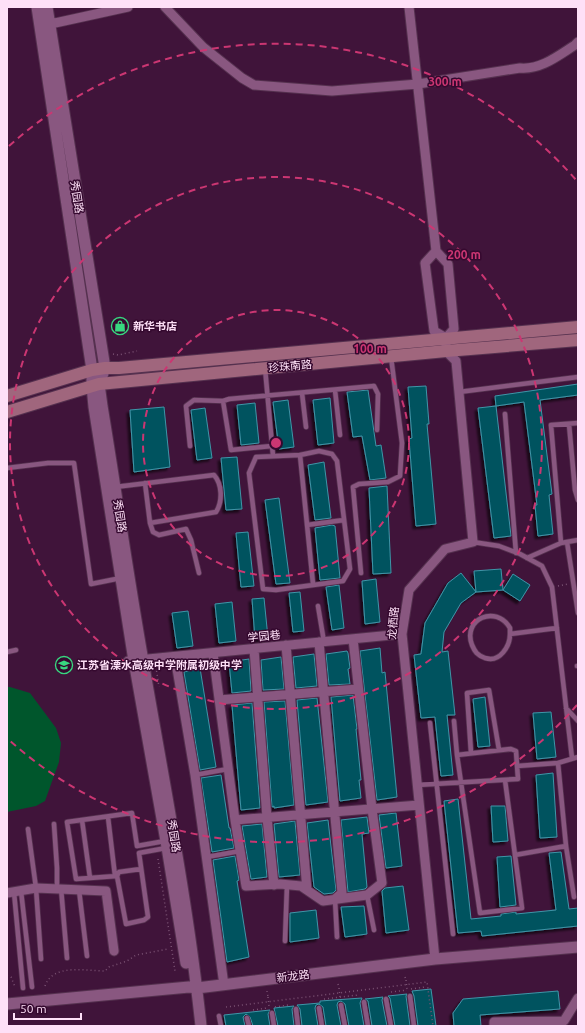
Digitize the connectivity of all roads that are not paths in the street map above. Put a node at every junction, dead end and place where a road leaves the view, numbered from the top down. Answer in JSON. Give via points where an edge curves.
{"nodes":[{"id":1,"x":37,"y":7,"type":"edge"},
{"id":2,"x":47,"y":7,"type":"edge"},
{"id":3,"x":128,"y":7,"type":"edge"},
{"id":4,"x":165,"y":7,"type":"edge"},
{"id":5,"x":409,"y":7,"type":"edge"},
{"id":6,"x":45,"y":24,"type":"junction"},
{"id":7,"x":578,"y":42,"type":"edge"},
{"id":8,"x":418,"y":84,"type":"junction"},
{"id":9,"x":436,"y":251,"type":"junction"},
{"id":10,"x":578,"y":326,"type":"edge"},
{"id":11,"x":446,"y":338,"type":"junction"},
{"id":12,"x":578,"y":340,"type":"edge"},
{"id":13,"x":446,"y":351,"type":"junction"},
{"id":14,"x":264,"y":355,"type":"junction"},
{"id":15,"x":391,"y":356,"type":"junction"},
{"id":16,"x":265,"y":368,"type":"junction"},
{"id":17,"x":99,"y":369,"type":"junction"},
{"id":18,"x":578,"y":377,"type":"edge"},
{"id":19,"x":95,"y":385,"type":"junction"},
{"id":20,"x":335,"y":390,"type":"junction"},
{"id":21,"x":459,"y":392,"type":"junction"},
{"id":22,"x":302,"y":393,"type":"junction"},
{"id":23,"x":7,"y":396,"type":"edge"},
{"id":24,"x":267,"y":396,"type":"junction"},
{"id":25,"x":223,"y":401,"type":"junction"},
{"id":26,"x":7,"y":412,"type":"edge"},
{"id":27,"x":505,"y":414,"type":"dead end"},
{"id":28,"x":578,"y":423,"type":"edge"},
{"id":29,"x":569,"y":424,"type":"junction"},
{"id":30,"x":306,"y":427,"type":"dead end"},
{"id":31,"x":378,"y":430,"type":"dead end"},
{"id":32,"x":340,"y":435,"type":"dead end"},
{"id":33,"x":190,"y":446,"type":"dead end"},
{"id":34,"x":272,"y":446,"type":"junction"},
{"id":35,"x":300,"y":455,"type":"junction"},
{"id":36,"x":273,"y":456,"type":"junction"},
{"id":37,"x":7,"y":468,"type":"edge"},
{"id":38,"x":145,"y":483,"type":"junction"},
{"id":39,"x":115,"y":487,"type":"junction"},
{"id":40,"x":578,"y":500,"type":"edge"},
{"id":41,"x":344,"y":520,"type":"junction"},
{"id":42,"x":150,"y":523,"type":"junction"},
{"id":43,"x":307,"y":525,"type":"junction"},
{"id":44,"x":578,"y":540,"type":"edge"},
{"id":45,"x":473,"y":542,"type":"junction"},
{"id":46,"x":568,"y":542,"type":"junction"},
{"id":47,"x":561,"y":543,"type":"junction"},
{"id":48,"x":516,"y":552,"type":"junction"},
{"id":49,"x":527,"y":558,"type":"junction"},
{"id":50,"x":199,"y":573,"type":"dead end"},
{"id":51,"x":361,"y":573,"type":"dead end"},
{"id":52,"x":121,"y":578,"type":"junction"},
{"id":53,"x":313,"y":584,"type":"junction"},
{"id":54,"x":318,"y":606,"type":"dead end"},
{"id":55,"x":578,"y":614,"type":"edge"},
{"id":56,"x":557,"y":628,"type":"junction"},
{"id":57,"x":402,"y":634,"type":"junction"},
{"id":58,"x":510,"y":634,"type":"junction"},
{"id":59,"x":353,"y":639,"type":"junction"},
{"id":60,"x":321,"y":642,"type":"junction"},
{"id":61,"x":286,"y":645,"type":"junction"},
{"id":62,"x":254,"y":649,"type":"junction"},
{"id":63,"x":16,"y":650,"type":"dead end"},
{"id":64,"x":7,"y":652,"type":"edge"},
{"id":65,"x":213,"y":653,"type":"junction"},
{"id":66,"x":175,"y":657,"type":"junction"},
{"id":67,"x":135,"y":661,"type":"junction"},
{"id":68,"x":358,"y":688,"type":"junction"},
{"id":69,"x":324,"y":692,"type":"junction"},
{"id":70,"x":291,"y":694,"type":"junction"},
{"id":71,"x":258,"y":696,"type":"junction"},
{"id":72,"x":219,"y":700,"type":"junction"},
{"id":73,"x":566,"y":708,"type":"junction"},
{"id":74,"x":454,"y":721,"type":"dead end"},
{"id":75,"x":578,"y":721,"type":"edge"},
{"id":76,"x":430,"y":723,"type":"dead end"},
{"id":77,"x":499,"y":750,"type":"junction"},
{"id":78,"x":471,"y":754,"type":"junction"},
{"id":79,"x":457,"y":755,"type":"junction"},
{"id":80,"x":572,"y":758,"type":"junction"},
{"id":81,"x":578,"y":758,"type":"edge"},
{"id":82,"x":558,"y":763,"type":"junction"},
{"id":83,"x":517,"y":766,"type":"junction"},
{"id":84,"x":228,"y":769,"type":"junction"},
{"id":85,"x":195,"y":775,"type":"junction"},
{"id":86,"x":505,"y":780,"type":"junction"},
{"id":87,"x":437,"y":784,"type":"junction"},
{"id":88,"x":461,"y":784,"type":"junction"},
{"id":89,"x":418,"y":786,"type":"junction"},
{"id":90,"x":419,"y":805,"type":"junction"},
{"id":91,"x":372,"y":809,"type":"junction"},
{"id":92,"x":335,"y":812,"type":"junction"},
{"id":93,"x":302,"y":815,"type":"junction"},
{"id":94,"x":108,"y":816,"type":"junction"},
{"id":95,"x":267,"y":818,"type":"junction"},
{"id":96,"x":82,"y":820,"type":"junction"},
{"id":97,"x":235,"y":820,"type":"junction"},
{"id":98,"x":54,"y":824,"type":"dead end"},
{"id":99,"x":28,"y":829,"type":"dead end"},
{"id":100,"x":171,"y":844,"type":"junction"},
{"id":101,"x":566,"y":846,"type":"junction"},
{"id":102,"x":240,"y":851,"type":"junction"},
{"id":103,"x":515,"y":855,"type":"junction"},
{"id":104,"x":207,"y":857,"type":"junction"},
{"id":105,"x":142,"y":868,"type":"junction"},
{"id":106,"x":116,"y":876,"type":"junction"},
{"id":107,"x":90,"y":878,"type":"junction"},
{"id":108,"x":274,"y":885,"type":"junction"},
{"id":109,"x":287,"y":885,"type":"junction"},
{"id":110,"x":36,"y":888,"type":"junction"},
{"id":111,"x":59,"y":888,"type":"junction"},
{"id":112,"x":79,"y":890,"type":"junction"},
{"id":113,"x":307,"y":890,"type":"junction"},
{"id":114,"x":14,"y":892,"type":"edge"},
{"id":115,"x":367,"y":895,"type":"junction"},
{"id":116,"x":574,"y":897,"type":"dead end"},
{"id":117,"x":335,"y":899,"type":"junction"},
{"id":118,"x":374,"y":930,"type":"dead end"},
{"id":119,"x":453,"y":934,"type":"dead end"},
{"id":120,"x":337,"y":937,"type":"dead end"},
{"id":121,"x":285,"y":941,"type":"dead end"},
{"id":122,"x":578,"y":947,"type":"edge"},
{"id":123,"x":114,"y":951,"type":"dead end"},
{"id":124,"x":87,"y":956,"type":"dead end"},
{"id":125,"x":67,"y":958,"type":"dead end"},
{"id":126,"x":41,"y":959,"type":"dead end"},
{"id":127,"x":435,"y":960,"type":"junction"},
{"id":128,"x":224,"y":984,"type":"junction"},
{"id":129,"x":22,"y":988,"type":"dead end"},
{"id":130,"x":32,"y":988,"type":"dead end"},
{"id":131,"x":193,"y":988,"type":"junction"},
{"id":132,"x":410,"y":996,"type":"dead end"},
{"id":133,"x":578,"y":998,"type":"edge"},
{"id":134,"x":386,"y":999,"type":"dead end"},
{"id":135,"x":364,"y":1002,"type":"dead end"},
{"id":136,"x":7,"y":1004,"type":"edge"},
{"id":137,"x":341,"y":1005,"type":"dead end"},
{"id":138,"x":319,"y":1008,"type":"dead end"},
{"id":139,"x":296,"y":1010,"type":"dead end"},
{"id":140,"x":272,"y":1013,"type":"dead end"},
{"id":141,"x":219,"y":1016,"type":"dead end"},
{"id":142,"x":247,"y":1018,"type":"dead end"},
{"id":143,"x":564,"y":1024,"type":"edge"},
{"id":144,"x":193,"y":1026,"type":"edge"},
{"id":145,"x":201,"y":1026,"type":"edge"},
{"id":146,"x":221,"y":1026,"type":"edge"},
{"id":147,"x":249,"y":1026,"type":"edge"},
{"id":148,"x":274,"y":1026,"type":"edge"},
{"id":149,"x":298,"y":1026,"type":"edge"},
{"id":150,"x":322,"y":1026,"type":"edge"},
{"id":151,"x":345,"y":1026,"type":"edge"},
{"id":152,"x":368,"y":1026,"type":"edge"},
{"id":153,"x":390,"y":1026,"type":"edge"},
{"id":154,"x":414,"y":1026,"type":"edge"},
{"id":155,"x":494,"y":1026,"type":"edge"}],
"edges":[{"from":1,"to":6,"type":"street","name":"秀园路"},
{"from":2,"to":6,"type":"street","name":"秀园路"},
{"from":3,"to":6,"type":"street"},
{"from":4,"to":8,"type":"street","via":[[203,47],[254,86],[332,91]]},
{"from":5,"to":8,"type":"street"},
{"from":6,"to":17,"type":"street","name":"秀园路"},
{"from":7,"to":8,"type":"street","via":[[576,46],[542,65],[528,69],[520,68]]},
{"from":8,"to":9,"type":"street"},
{"from":9,"to":11,"type":"street","via":[[448,264],[454,329]]},
{"from":9,"to":11,"type":"street","via":[[425,263],[434,331]]},
{"from":10,"to":11,"type":"main road","name":"珍珠南路"},
{"from":11,"to":13,"type":"street"},
{"from":11,"to":14,"type":"main road","name":"珍珠南路"},
{"from":12,"to":13,"type":"main road","name":"珍珠南路"},
{"from":13,"to":15,"type":"main road","name":"珍珠南路"},
{"from":13,"to":21,"type":"street","via":[[456,361]]},
{"from":14,"to":16,"type":"lane"},
{"from":14,"to":17,"type":"main road","name":"珍珠南路"},
{"from":15,"to":16,"type":"main road","name":"珍珠南路"},
{"from":15,"to":51,"type":"lane","via":[[402,443],[400,476],[388,482],[358,484],[353,487]]},
{"from":16,"to":19,"type":"main road","name":"珍珠南路"},
{"from":16,"to":24,"type":"lane"},
{"from":17,"to":19,"type":"street","name":"秀园路"},
{"from":17,"to":23,"type":"main road","name":"珍珠南路"},
{"from":18,"to":21,"type":"lane"},
{"from":19,"to":26,"type":"main road","name":"珍珠南路"},
{"from":19,"to":39,"type":"street","name":"秀园路"},
{"from":19,"to":52,"type":"street","name":"秀园路"},
{"from":20,"to":22,"type":"lane"},
{"from":20,"to":31,"type":"lane","via":[[374,386],[378,394]]},
{"from":20,"to":32,"type":"lane"},
{"from":21,"to":45,"type":"street"},
{"from":22,"to":24,"type":"lane"},
{"from":22,"to":30,"type":"lane"},
{"from":24,"to":25,"type":"lane"},
{"from":24,"to":34,"type":"lane"},
{"from":25,"to":33,"type":"lane","via":[[194,400],[186,406]]},
{"from":25,"to":34,"type":"lane","via":[[231,450]]},
{"from":27,"to":48,"type":"lane"},
{"from":28,"to":29,"type":"lane"},
{"from":29,"to":40,"type":"lane"},
{"from":29,"to":47,"type":"lane","via":[[551,426]]},
{"from":34,"to":36,"type":"lane"},
{"from":35,"to":36,"type":"lane"},
{"from":35,"to":41,"type":"lane","via":[[319,451],[332,454],[337,461]]},
{"from":35,"to":43,"type":"lane"},
{"from":36,"to":53,"type":"lane","via":[[256,457],[249,473],[263,589],[276,590]]},
{"from":37,"to":52,"type":"lane","via":[[74,463],[91,584]]},
{"from":38,"to":39,"type":"lane"},
{"from":38,"to":42,"type":"lane"},
{"from":38,"to":42,"type":"lane","via":[[214,475],[219,480],[221,505],[216,512]]},
{"from":39,"to":67,"type":"street","name":"秀园路"},
{"from":41,"to":43,"type":"lane"},
{"from":41,"to":53,"type":"lane","via":[[350,569],[343,581]]},
{"from":42,"to":50,"type":"lane","via":[[153,532],[159,535],[186,529],[192,540]]},
{"from":43,"to":53,"type":"lane"},
{"from":44,"to":46,"type":"lane"},
{"from":45,"to":48,"type":"lane"},
{"from":45,"to":57,"type":"street","name":"龙栖路","via":[[445,549],[409,590]]},
{"from":46,"to":47,"type":"lane"},
{"from":46,"to":55,"type":"lane"},
{"from":47,"to":49,"type":"lane"},
{"from":48,"to":49,"type":"lane"},
{"from":49,"to":56,"type":"lane","via":[[542,566],[552,587]]},
{"from":52,"to":67,"type":"street","name":"秀园路"},
{"from":54,"to":60,"type":"lane"},
{"from":56,"to":58,"type":"lane"},
{"from":56,"to":73,"type":"lane"},
{"from":57,"to":59,"type":"street","name":"学园巷"},
{"from":57,"to":89,"type":"street","name":"龙栖路"},
{"from":58,"to":58,"type":"lane","via":[[510,628],[501,618],[484,617],[476,621],[471,628],[470,642],[476,654],[488,658],[499,657],[508,645]]},
{"from":59,"to":60,"type":"street","name":"学园巷"},
{"from":59,"to":68,"type":"street"},
{"from":60,"to":61,"type":"street","name":"学园巷"},
{"from":60,"to":69,"type":"street"},
{"from":61,"to":62,"type":"street","name":"学园巷"},
{"from":61,"to":70,"type":"street"},
{"from":62,"to":65,"type":"street","name":"学园巷"},
{"from":62,"to":71,"type":"street"},
{"from":63,"to":64,"type":"lane"},
{"from":65,"to":66,"type":"street","name":"学园巷"},
{"from":65,"to":72,"type":"street"},
{"from":66,"to":67,"type":"street","name":"学园巷"},
{"from":66,"to":85,"type":"street"},
{"from":67,"to":100,"type":"street","name":"秀园路"},
{"from":68,"to":69,"type":"street"},
{"from":68,"to":91,"type":"street"},
{"from":69,"to":70,"type":"street"},
{"from":69,"to":92,"type":"street"},
{"from":70,"to":71,"type":"street"},
{"from":70,"to":93,"type":"street"},
{"from":71,"to":72,"type":"street"},
{"from":71,"to":95,"type":"street"},
{"from":72,"to":84,"type":"street"},
{"from":73,"to":75,"type":"lane"},
{"from":73,"to":80,"type":"lane"},
{"from":74,"to":79,"type":"lane"},
{"from":76,"to":87,"type":"lane"},
{"from":77,"to":78,"type":"lane"},
{"from":77,"to":78,"type":"lane","via":[[489,690],[466,693]]},
{"from":77,"to":83,"type":"lane","via":[[511,748],[516,751]]},
{"from":78,"to":79,"type":"lane"},
{"from":79,"to":88,"type":"lane"},
{"from":80,"to":81,"type":"lane"},
{"from":80,"to":82,"type":"lane"},
{"from":82,"to":83,"type":"lane"},
{"from":82,"to":101,"type":"lane"},
{"from":83,"to":86,"type":"lane","via":[[518,779]]},
{"from":84,"to":85,"type":"lane"},
{"from":84,"to":97,"type":"street"},
{"from":85,"to":104,"type":"street"},
{"from":86,"to":88,"type":"lane"},
{"from":86,"to":103,"type":"lane"},
{"from":87,"to":88,"type":"lane"},
{"from":87,"to":89,"type":"lane"},
{"from":87,"to":119,"type":"lane"},
{"from":88,"to":103,"type":"lane","via":[[480,913],[522,908]]},
{"from":89,"to":90,"type":"street","name":"龙栖路"},
{"from":90,"to":91,"type":"street"},
{"from":90,"to":127,"type":"street","name":"龙栖路"},
{"from":91,"to":92,"type":"street"},
{"from":91,"to":115,"type":"street","via":[[382,883]]},
{"from":92,"to":93,"type":"street"},
{"from":92,"to":117,"type":"street","via":[[342,893]]},
{"from":93,"to":95,"type":"street"},
{"from":93,"to":113,"type":"street"},
{"from":94,"to":96,"type":"lane"},
{"from":94,"to":100,"type":"lane","via":[[132,813],[137,846]]},
{"from":94,"to":106,"type":"lane"},
{"from":95,"to":97,"type":"street"},
{"from":95,"to":108,"type":"street"},
{"from":96,"to":107,"type":"lane"},
{"from":96,"to":107,"type":"lane","via":[[67,822],[76,879]]},
{"from":97,"to":102,"type":"street"},
{"from":98,"to":111,"type":"lane"},
{"from":99,"to":110,"type":"lane"},
{"from":100,"to":105,"type":"lane","via":[[139,853]]},
{"from":100,"to":131,"type":"street","name":"秀园路"},
{"from":101,"to":103,"type":"lane"},
{"from":101,"to":116,"type":"lane"},
{"from":102,"to":104,"type":"lane"},
{"from":102,"to":108,"type":"street","via":[[246,886]]},
{"from":104,"to":128,"type":"street"},
{"from":105,"to":106,"type":"lane","via":[[119,872]]},
{"from":105,"to":106,"type":"lane","via":[[148,917],[144,920],[126,924]]},
{"from":106,"to":107,"type":"lane"},
{"from":108,"to":109,"type":"street"},
{"from":109,"to":113,"type":"street","via":[[301,886]]},
{"from":109,"to":121,"type":"lane"},
{"from":110,"to":111,"type":"street"},
{"from":110,"to":114,"type":"street"},
{"from":110,"to":126,"type":"lane"},
{"from":111,"to":112,"type":"street"},
{"from":111,"to":125,"type":"lane"},
{"from":112,"to":123,"type":"street","via":[[106,891]]},
{"from":112,"to":124,"type":"lane"},
{"from":113,"to":117,"type":"street","via":[[323,901]]},
{"from":114,"to":129,"type":"lane"},
{"from":114,"to":130,"type":"lane"},
{"from":115,"to":117,"type":"street"},
{"from":115,"to":118,"type":"lane"},
{"from":117,"to":120,"type":"lane"},
{"from":122,"to":127,"type":"street","name":"新龙路"},
{"from":127,"to":128,"type":"street","name":"新龙路"},
{"from":128,"to":131,"type":"street","name":"新龙路"},
{"from":131,"to":136,"type":"street","name":"新龙路"},
{"from":131,"to":144,"type":"street","name":"秀园路"},
{"from":131,"to":145,"type":"street","name":"秀园路"},
{"from":132,"to":154,"type":"lane"},
{"from":133,"to":143,"type":"street"},
{"from":134,"to":153,"type":"lane"},
{"from":135,"to":152,"type":"lane"},
{"from":137,"to":151,"type":"lane"},
{"from":138,"to":150,"type":"lane"},
{"from":139,"to":149,"type":"lane"},
{"from":140,"to":148,"type":"lane"},
{"from":141,"to":146,"type":"lane"},
{"from":142,"to":147,"type":"lane"},
{"from":143,"to":155,"type":"street","via":[[494,1022]]}]}
